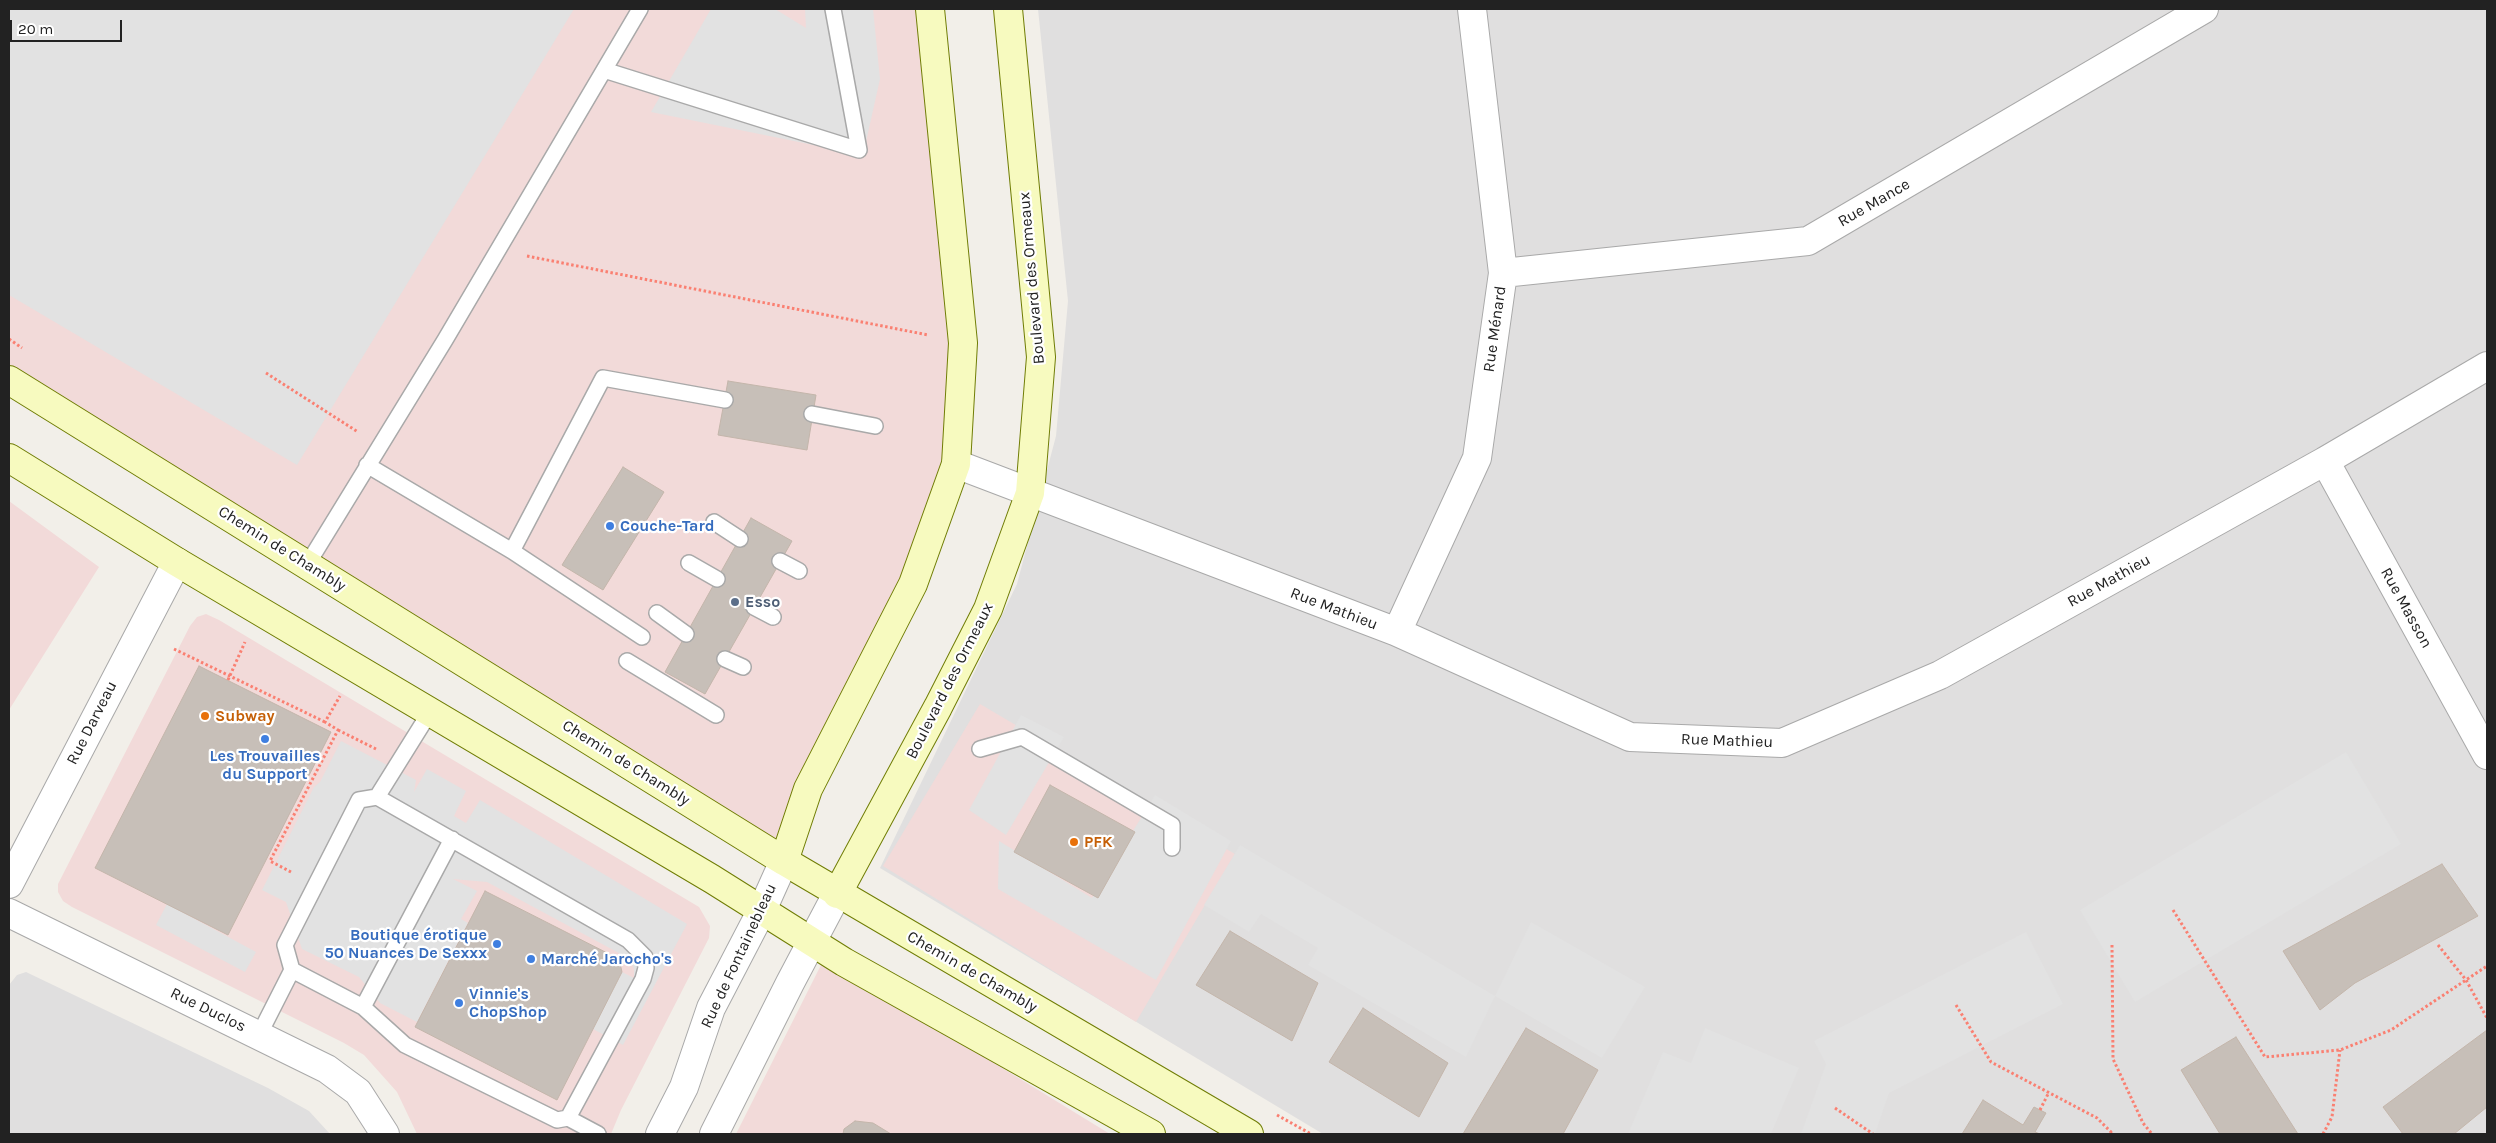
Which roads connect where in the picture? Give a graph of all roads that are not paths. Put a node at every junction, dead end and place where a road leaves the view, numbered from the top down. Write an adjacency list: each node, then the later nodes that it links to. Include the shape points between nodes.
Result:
1 (640, 9): 7 (lane)
2 (832, 9): 7 (lane, via 859,150)
3 (930, 9): 16 (main road, via 963,343)
4 (1008, 9): 18 (main road, Boulevard des Ormeaux, via 1041,357)
5 (1472, 9): 8 (street, Rue Ménard)
6 (2204, 9): 8 (street, Rue Mance, via 1808,242)
7 (604, 70): 17 (lane)
8 (1503, 273): 31 (street, Rue Ménard, via 1477,458)
9 (2487, 366): 15 (street, Rue Mathieu)
10 (9, 380): 25 (main road, Chemin de Chambly)
11 (725, 400): 21 (lane, via 602,378)
12 (812, 414): 13 (lane)
13 (875, 426)
14 (9, 458): 23 (main road)
15 (2325, 461): 31 (street, Rue Mathieu, via 1940,675 1782,743 1630,737); 40 (street, Rue Masson)
16 (956, 464): 18 (street, Rue Mathieu); 44 (main road, via 913,584 808,789)
17 (367, 465): 21 (lane); 25 (lane)
18 (1030, 492): 31 (street, Rue Mathieu); 46 (main road, Boulevard des Ormeaux, via 988,609)
19 (714, 522): 20 (lane)
20 (740, 539)
21 (512, 551): 33 (lane)
22 (780, 561): 26 (lane)
23 (177, 562): 37 (main road); 45 (street, Rue Darveau)
24 (689, 562): 27 (lane)
25 (308, 565): 44 (main road, Chemin de Chambly)
26 (799, 571)
27 (717, 579)
28 (754, 607): 30 (lane)
29 (657, 613): 32 (lane)
30 (773, 618)
31 (1397, 632)
32 (686, 634)
33 (642, 638)
34 (725, 659): 36 (lane)
35 (627, 661): 38 (lane)
36 (744, 667)
37 (430, 712): 41 (lane); 47 (main road)
38 (716, 715)
39 (980, 749): 43 (lane, via 1022,737 1172,825)
40 (2487, 755)
41 (377, 797): 42 (lane); 50 (lane, via 359,800 294,925 285,945)
42 (452, 839): 51 (lane); 53 (lane, via 628,940 645,957 643,978)
43 (1172, 848)
44 (784, 861): 46 (main road, Chemin de Chambly); 47 (street, Rue de Fontainebleau)
45 (9, 884)
46 (838, 894): 49 (street); 59 (main road, Chemin de Chambly)
47 (762, 910): 49 (main road); 56 (street, Rue de Fontainebleau, via 717,995 684,1086)
48 (9, 913): 52 (street, Rue Duclos)
49 (811, 942): 57 (street); 58 (main road)
50 (292, 970): 51 (lane); 52 (lane)
51 (363, 1007): 53 (lane, via 405,1045 557,1120)
52 (259, 1035): 54 (street, Rue Duclos, via 343,1079 358,1092)
53 (568, 1118): 55 (lane)
54 (385, 1134)
55 (598, 1134)
56 (660, 1134)
57 (714, 1134)
58 (1151, 1134)
59 (1249, 1134)

